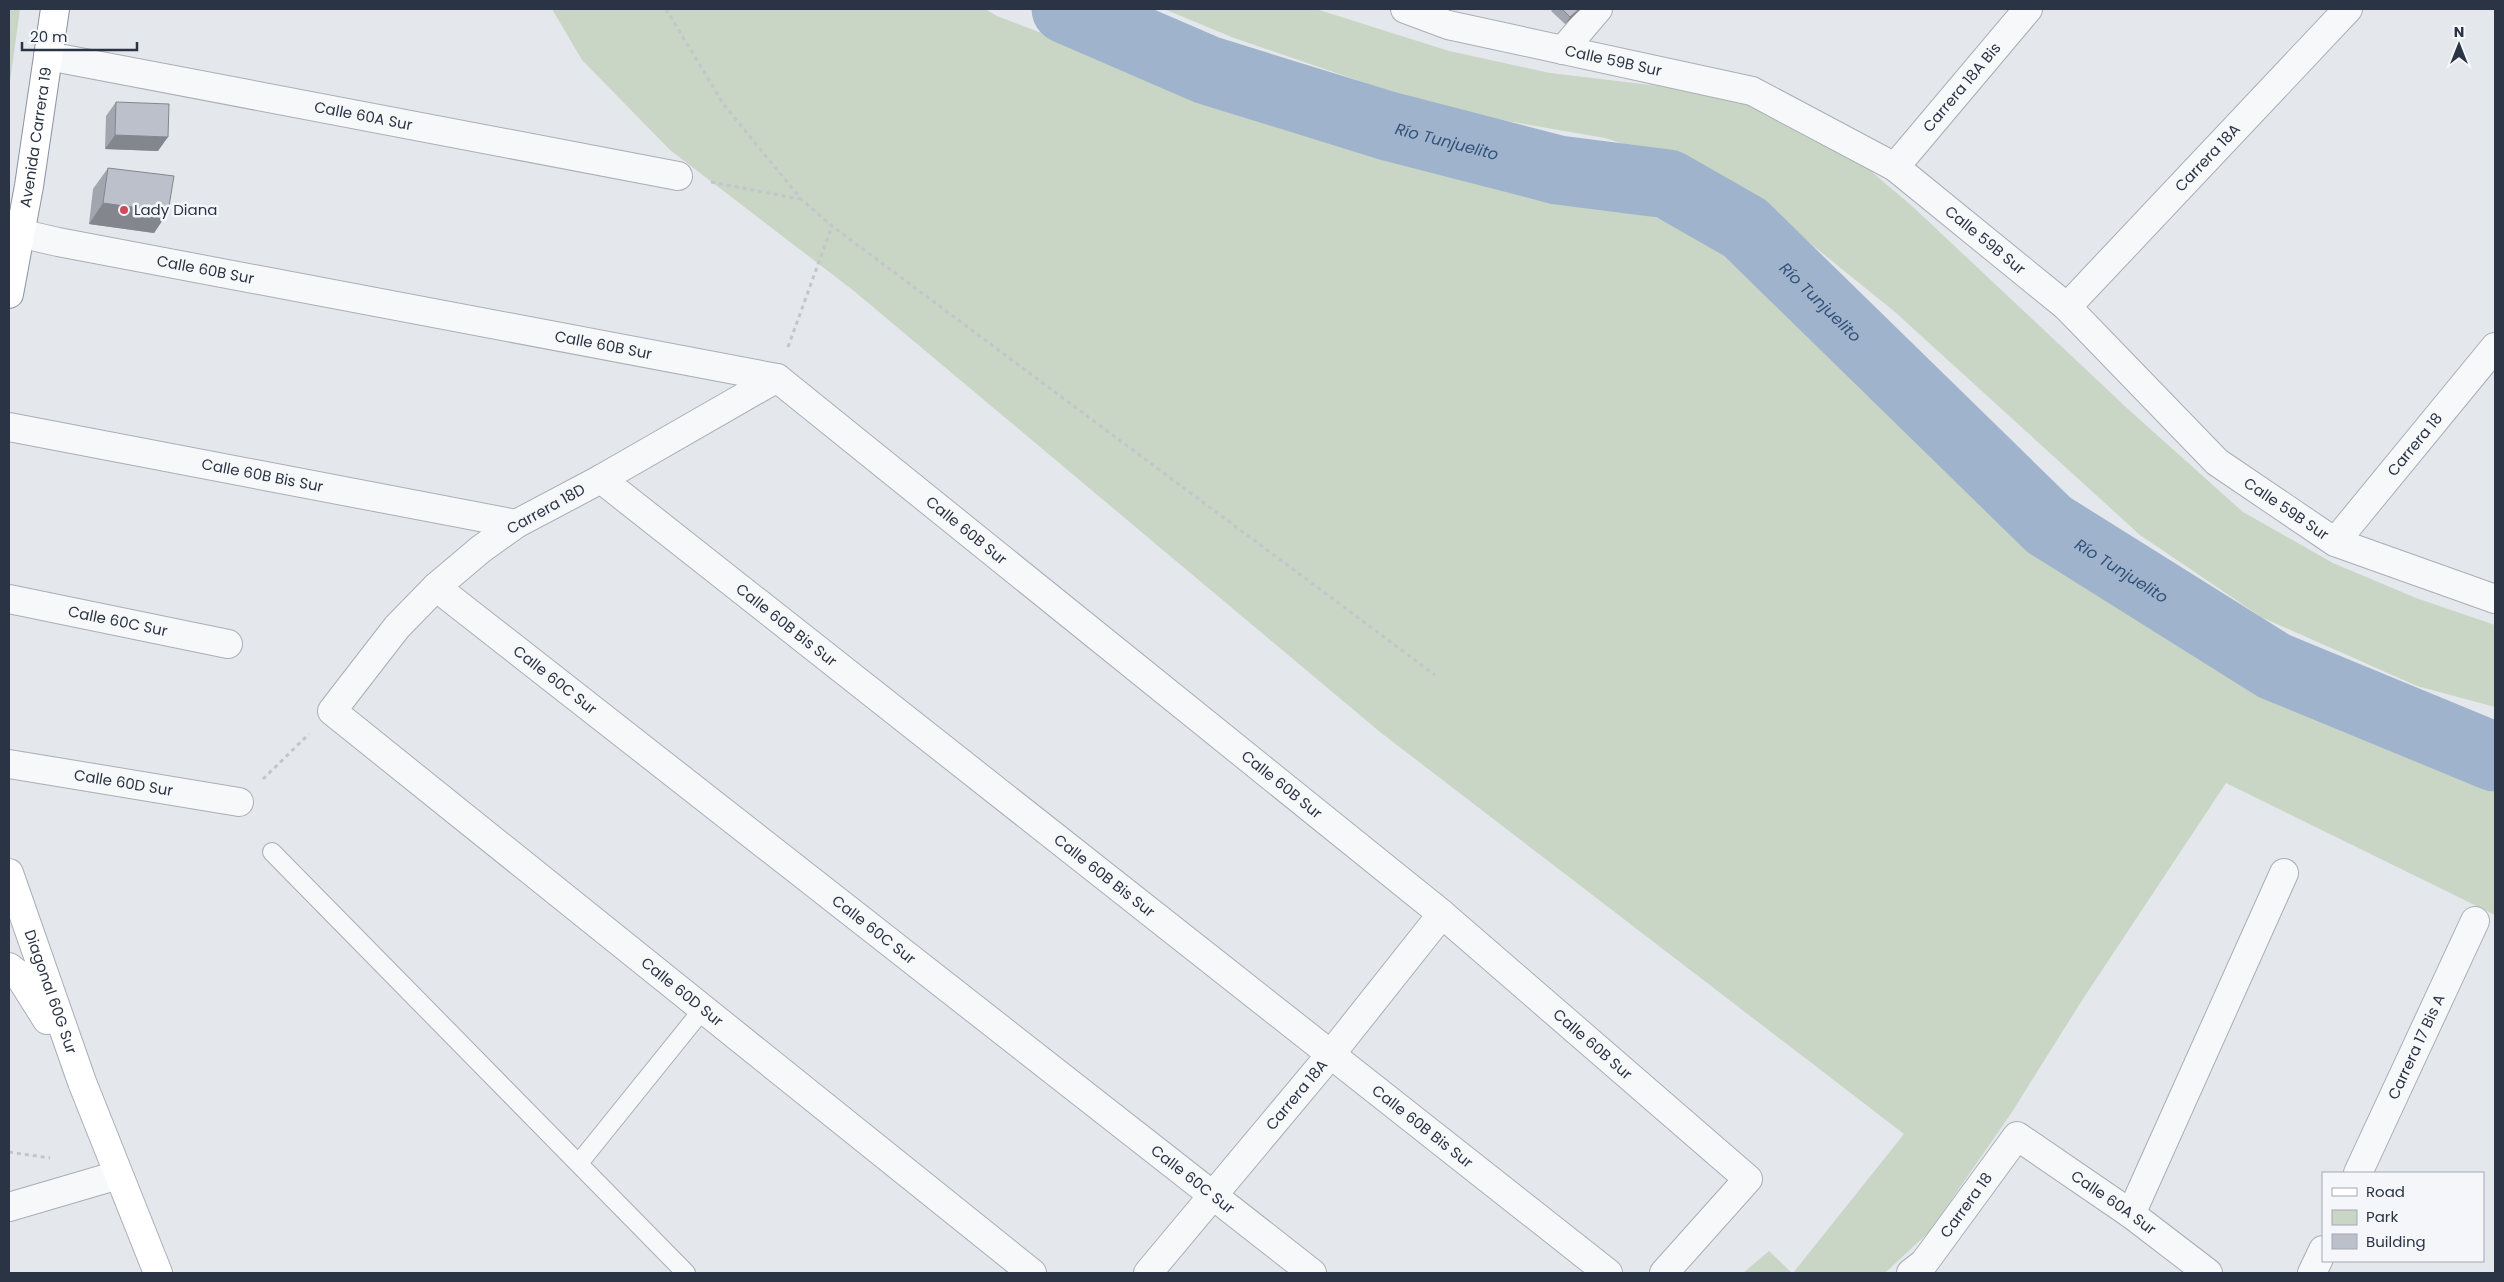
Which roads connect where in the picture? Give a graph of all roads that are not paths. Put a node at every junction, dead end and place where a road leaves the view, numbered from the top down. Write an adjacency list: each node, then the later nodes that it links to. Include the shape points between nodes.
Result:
1 (55, 9): 7 (main road, Avenida Carrera 19)
2 (1405, 9): 6 (street, Calle 59B Sur, via 1448,25)
3 (1598, 9): 6 (street)
4 (2028, 9): 8 (street, Carrera 18A Bis)
5 (2348, 9): 12 (street, Carrera 18A)
6 (1563, 50): 8 (street, Calle 59B Sur, via 1752,91)
7 (48, 56): 9 (street, Calle 60A Sur); 10 (main road, Avenida Carrera 19)
8 (1895, 167): 12 (street, Calle 59B Sur)
9 (678, 176)
10 (19, 233): 11 (main road, Avenida Carrera 19); 14 (street, Calle 60B Sur)
11 (9, 294)
12 (2067, 307): 18 (street, Calle 59B Sur, via 2217,462)
13 (2495, 347): 18 (street, Carrera 18)
14 (777, 378): 16 (street, Carrera 18D); 29 (street, Calle 60B Sur)
15 (9, 426): 17 (street, Calle 60B Bis Sur)
16 (601, 479): 17 (street, Carrera 18D); 33 (street, Calle 60B Bis Sur)
17 (516, 524): 19 (street, Carrera 18D)
18 (2335, 542): 21 (street, Calle 59B Sur)
19 (436, 587): 23 (street, Carrera 18D, via 397,627); 39 (street, Calle 60C Sur)
20 (9, 599): 22 (street, Calle 60C Sur)
21 (2495, 599)
22 (228, 644)
23 (332, 711): 32 (street, Calle 60D Sur)
24 (9, 764): 25 (street, Calle 60D Sur)
25 (239, 802)
26 (272, 852): 36 (lane)
27 (9, 873): 34 (main road, Diagonal 60G Sur)
28 (2284, 874): 41 (street)
29 (1442, 914): 33 (street, Carrera 18A); 50 (street, Calle 60B Sur, via 1748,1179)
30 (2475, 921): 37 (street, Carrera 17 Bis A)
31 (9, 968): 34 (main road, Diagonal 60G Sur, via 18,974 35,998)
32 (702, 1009): 36 (lane); 46 (street, Calle 60D Sur)
33 (1331, 1054): 39 (street, Carrera 18A); 49 (street, Calle 60B Bis Sur)
34 (82, 1082): 38 (main road, Diagonal 60G Sur)
35 (2018, 1136): 41 (street, Calle 60A Sur); 43 (street, Carrera 18)
36 (578, 1163): 45 (lane)
37 (2358, 1172)
38 (118, 1176): 40 (street); 44 (main road, Diagonal 60G Sur)
39 (1213, 1194): 47 (street, Carrera 18A); 48 (street, Calle 60C Sur)
40 (9, 1207)
41 (2131, 1214): 51 (street, Calle 60A Sur)
42 (2322, 1252): 52 (street)
43 (1925, 1270)
44 (158, 1273)
45 (686, 1273)
46 (1032, 1273)
47 (1148, 1273)
48 (1312, 1273)
49 (1608, 1273)
50 (1664, 1273)
51 (2208, 1273)
52 (2312, 1273)

